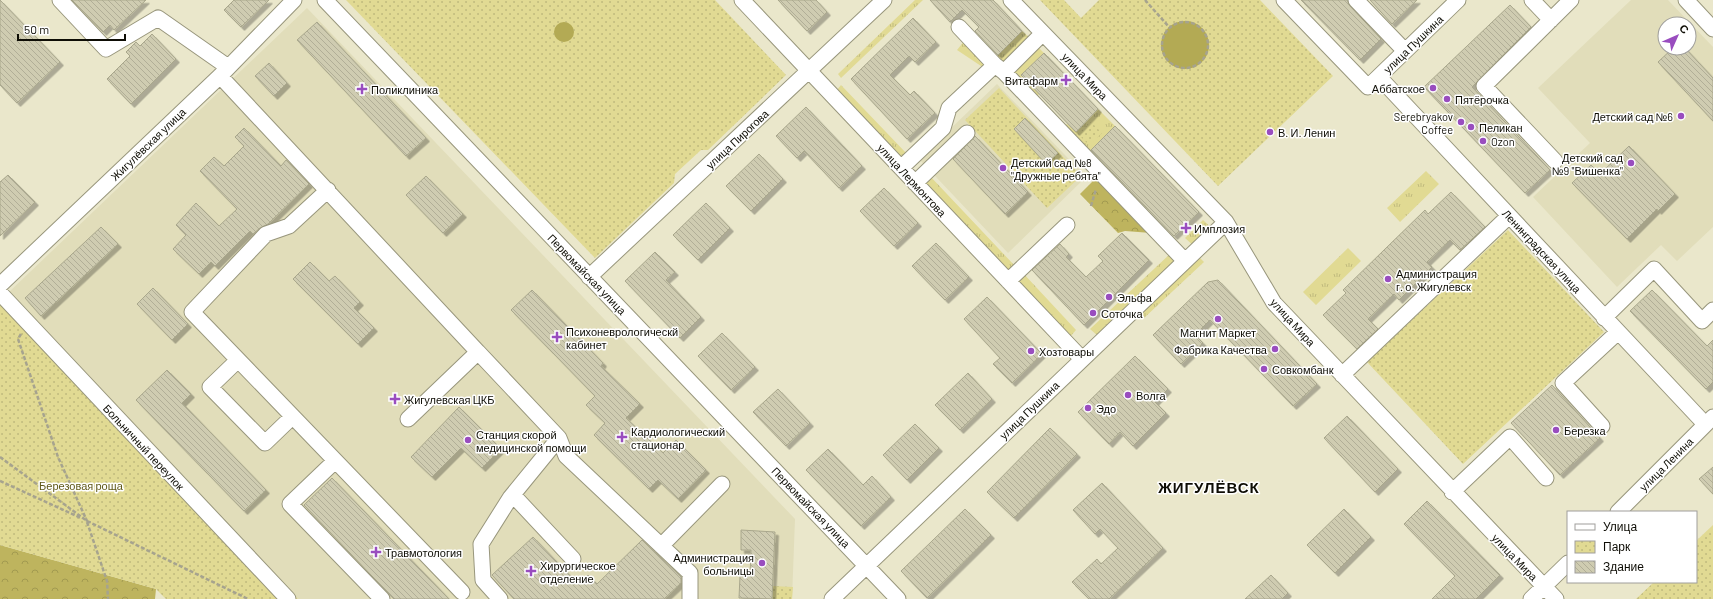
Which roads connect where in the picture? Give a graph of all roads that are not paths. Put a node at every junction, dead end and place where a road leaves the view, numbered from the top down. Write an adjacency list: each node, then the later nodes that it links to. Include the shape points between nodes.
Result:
1 (60, 0): 20 (street, via 106,50 158,18)
2 (294, 0): 20 (street, Жигулёвская улица)
3 (325, 0): 31 (street, Первомайская улица)
4 (742, 0): 19 (street, улица Лермонтова)
5 (884, 0): 19 (street, улица Пирогова)
6 (1011, 0): 16 (street, улица Мира)
7 (1284, 0): 21 (street, Ленинградская улица)
8 (1356, 0): 17 (street)
9 (1458, 0): 17 (street, улица Пушкина)
10 (1532, 0): 13 (street)
11 (1571, 0): 13 (street)
12 (1686, 0): 15 (street)
13 (1551, 20): 23 (street, via 1484,86)
14 (959, 27): 18 (street)
15 (1713, 29)
16 (1044, 33): 18 (street); 28 (street, улица Мира)
17 (1405, 51): 21 (street, улица Пушкина)
18 (1000, 69): 24 (street, via 949,108 943,128); 30 (street)
19 (809, 71): 24 (street, улица Лермонтова); 31 (street, улица Пирогова)
20 (224, 72): 26 (street); 33 (street, Жигулёвская улица)
21 (1373, 82): 27 (street, Ленинградская улица)
22 (967, 133): 25 (street)
23 (1554, 162)
24 (901, 168): 25 (street, улица Лермонтова)
25 (915, 183): 32 (street, улица Лермонтова)
26 (328, 190): 38 (street); 40 (street, via 289,226 266,234 192,312)
27 (1509, 216): 36 (street, Ленинградская улица); 41 (street)
28 (1226, 222): 30 (street, улица Пушкина); 41 (street, улица Мира, via 1274,303)
29 (1067, 225): 32 (street)
30 (1185, 261): 39 (street, улица Пушкина)
31 (589, 277): 56 (street, Первомайская улица)
32 (1008, 281): 39 (street, улица Лермонтова)
33 (0, 285)
34 (0, 293): 59 (street, Больничный переулок)
35 (1713, 310): 36 (street, via 1702,320 1654,269)
36 (1604, 318): 37 (street, Ленинградская улица)
37 (1618, 332): 44 (street, Ленинградская улица); 45 (street, via 1563,383)
38 (478, 352): 43 (street); 46 (street)
39 (1082, 359): 56 (street, улица Пушкина)
40 (238, 360): 42 (street); 42 (street, via 210,387 264,443)
41 (1342, 375): 50 (street, улица Мира)
42 (292, 417): 47 (street)
43 (408, 419)
44 (1709, 420): 52 (street, улица Ленина)
45 (1602, 426)
46 (559, 438): 51 (street); 53 (street, via 566,456)
47 (335, 461): 58 (street); 60 (street, via 290,504)
48 (1546, 478): 50 (street, via 1510,437)
49 (722, 484): 53 (street)
50 (1452, 492): 57 (street, улица Мира)
51 (513, 495): 54 (street); 61 (street, via 481,544 483,580)
52 (1619, 511)
53 (661, 546): 62 (street, via 690,573)
54 (573, 559)
55 (1567, 564): 57 (street)
56 (867, 566): 63 (street, улица Пушкина); 64 (street, Первомайская улица)
57 (1544, 587): 65 (street); 66 (street, улица Мира)
58 (462, 592)
59 (288, 599)
60 (382, 599)
61 (500, 599)
62 (690, 599)
63 (832, 599)
64 (898, 599)
65 (1531, 599)
66 (1556, 599)

